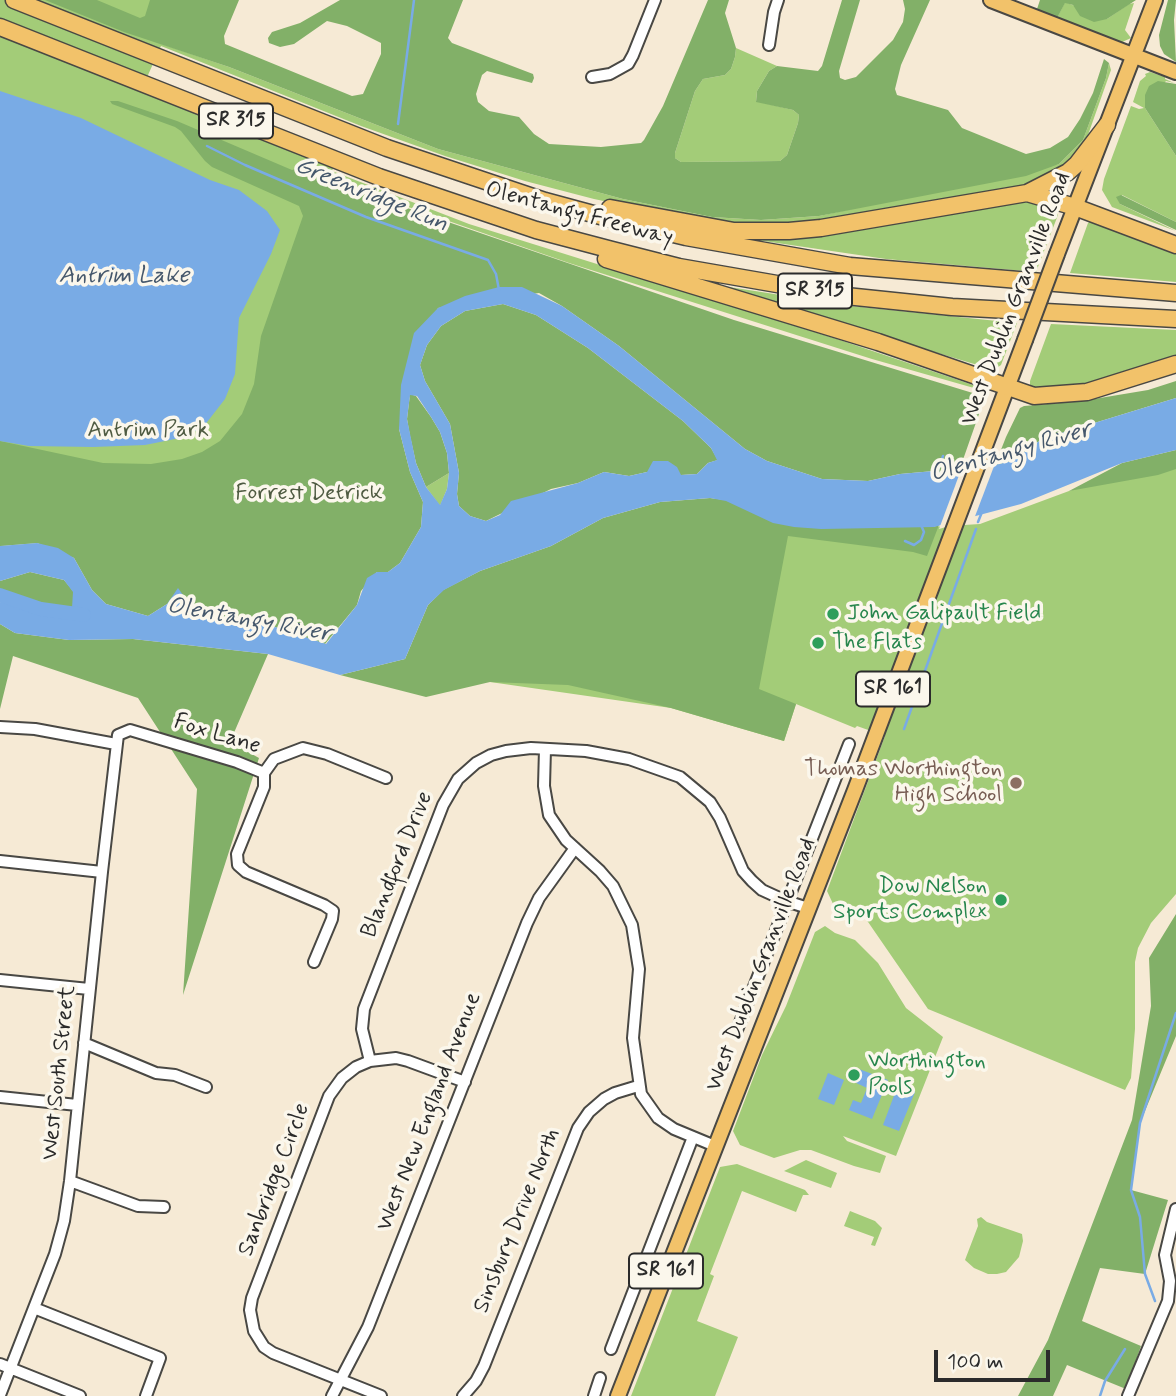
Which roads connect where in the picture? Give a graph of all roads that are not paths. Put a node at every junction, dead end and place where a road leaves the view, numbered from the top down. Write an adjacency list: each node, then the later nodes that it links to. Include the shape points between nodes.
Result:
1 (13, 0): 13 (highway, Olentangy Freeway / SR 315, via 387,148)
2 (655, 0): 10 (street, via 628,64 610,74)
3 (778, 0): 7 (street)
4 (991, 0): 8 (main road)
5 (1155, 0): 8 (main road, West Dublin Granville Road / SR 161)
6 (0, 27): 15 (highway, Olentangy Freeway / SR 315, via 379,177)
7 (769, 45)
8 (1133, 57): 9 (main road); 11 (main road, West Dublin Granville Road / SR 161)
9 (1176, 72)
10 (592, 76)
11 (1107, 125): 12 (highway, via 1068,172); 14 (main road, West Dublin Granville Road / SR 161)
12 (1027, 193): 13 (highway, via 789,231 734,231 601,206); 14 (highway)
13 (545, 201): 17 (highway, Olentangy Freeway / SR 315, via 686,237 850,266)
14 (1075, 207): 16 (highway); 20 (main road, West Dublin Granville Road / SR 161, bridge)
15 (536, 230): 18 (highway, Olentangy Freeway / SR 315, via 679,267 846,296 952,307); 20 (highway, via 590,254 878,342)
16 (1176, 245)
17 (1176, 293)
18 (1176, 319)
19 (1176, 364): 20 (highway, via 1087,391 1034,396)
20 (1007, 388): 31 (main road, West Dublin Granville Road / SR 161)
21 (0, 727): 22 (street)
22 (116, 744): 25 (street, Fox Lane, via 118,735 130,730); 29 (street, West South Street)
23 (849, 744): 30 (street)
24 (545, 749): 27 (street, via 549,815); 30 (street, Blandford Drive, via 629,759 680,777 710,802 743,870 762,890); 37 (street, Blandford Drive, via 491,755 468,769 450,790 364,1009 362,1029)
25 (264, 773): 26 (street, Fox Lane, via 274,759 303,748); 32 (street, via 264,787 237,854 238,865 246,873 330,908 332,919)
26 (386, 778)
27 (575, 848): 38 (street, West New England Avenue, via 527,923); 39 (street, via 613,886 632,925 639,969 632,1027)
28 (0, 861): 29 (street)
29 (102, 872): 34 (street, West South Street)
30 (786, 901): 31 (street, Blandford Drive); 35 (street)
31 (808, 908): 44 (main road, West Dublin Granville Road / SR 161)
32 (314, 962)
33 (0, 979): 34 (street)
34 (89, 989): 36 (street, West South Street)
35 (737, 1030)
36 (84, 1043): 40 (street, via 156,1073); 42 (street, West South Street)
37 (370, 1061): 38 (street, via 408,1061); 52 (street, Sanbridge Circle, via 349,1072 329,1096 250,1310 254,1331 272,1353)
38 (465, 1082): 52 (street, West New England Avenue, via 369,1327)
39 (638, 1086): 43 (street, via 658,1118); 58 (street, Sinsbury Drive North, via 604,1099 578,1128 484,1366)
40 (206, 1087)
41 (0, 1097): 42 (street)
42 (77, 1105): 45 (street, West South Street)
43 (693, 1137): 44 (street); 49 (street)
44 (715, 1146): 60 (main road, West Dublin Granville Road / SR 161)
45 (70, 1181): 46 (street, via 138,1206); 48 (street, West South Street, via 55,1254)
46 (164, 1207)
47 (1176, 1209): 61 (street, via 1165,1255 1168,1301)
48 (34, 1308): 50 (street, West South Street); 55 (street, via 160,1358)
49 (611, 1349)
50 (5, 1366): 53 (street, West South Street); 54 (street)
51 (600, 1378): 59 (street)
52 (340, 1380): 56 (street, West New England Avenue); 57 (street)
53 (0, 1395)
54 (80, 1396)
55 (146, 1396)
56 (332, 1396)
57 (381, 1396)
58 (463, 1396)
59 (594, 1396)
60 (618, 1396)
61 (1128, 1396)

